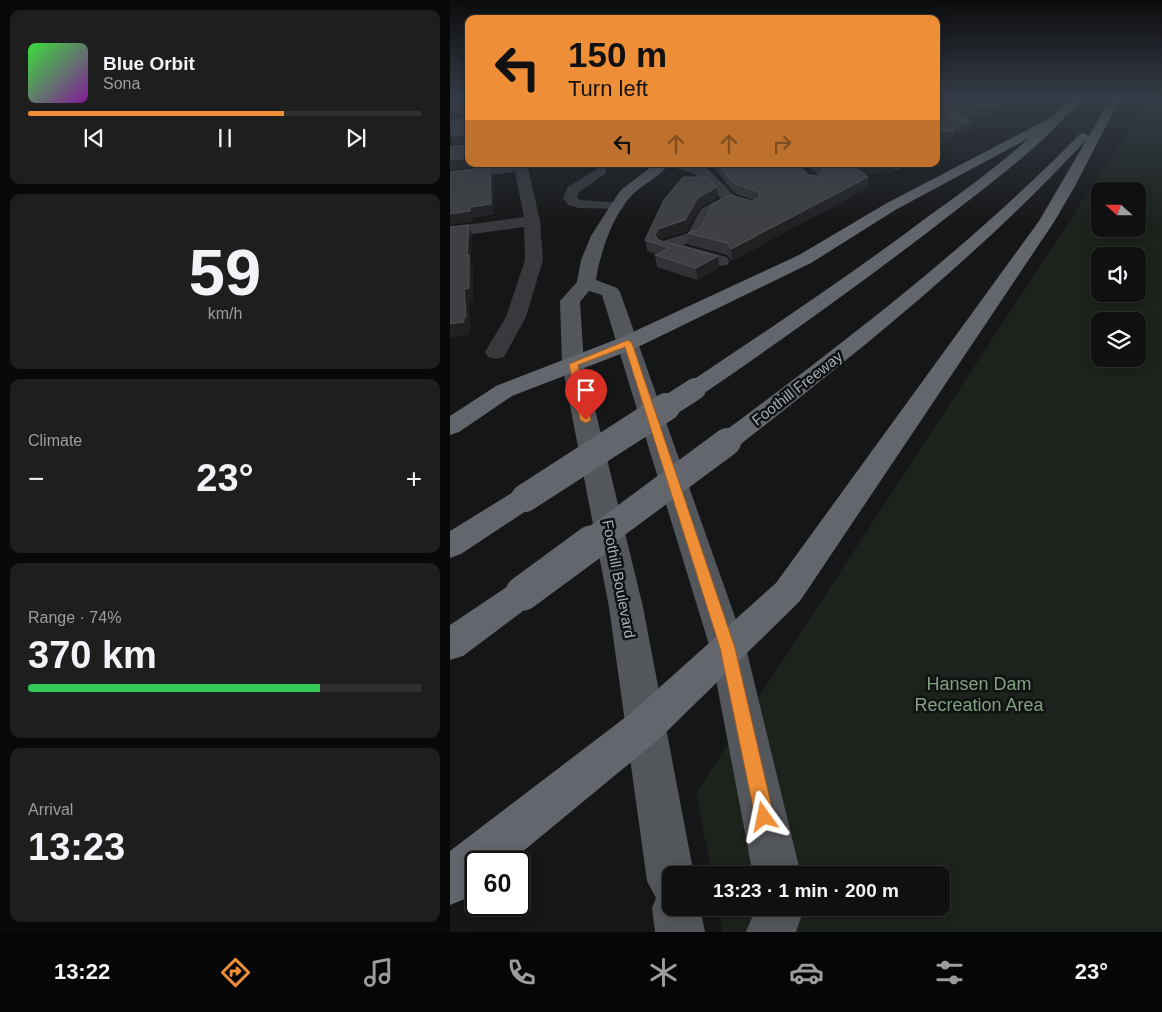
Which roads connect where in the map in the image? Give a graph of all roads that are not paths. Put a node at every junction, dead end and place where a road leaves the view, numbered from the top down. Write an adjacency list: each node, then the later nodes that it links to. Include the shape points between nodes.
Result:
1 (1015, 140): 18 (highway, via 892,206 805,258)
2 (1032, 140): 22 (highway, bridge, via 915,235 831,296 695,389)
3 (1079, 140): 23 (highway, Foothill Freeway, bridge, via 976,242 891,314 727,442)
4 (1093, 140): 24 (highway, via 1046,222 788,592)
5 (510, 167): 10 (street)
6 (523, 167): 14 (street)
7 (659, 167): 12 (main road, Foothill Boulevard, via 626,193)
8 (693, 167): 11 (street, via 704,172)
9 (600, 171): 12 (street, via 573,190 570,198 579,204)
10 (450, 176)
11 (730, 199): 13 (street); 16 (street, via 706,212 694,236 666,246)
12 (617, 206): 17 (main road, Foothill Boulevard, via 599,236)
13 (752, 206)
14 (532, 221): 15 (street); 19 (street, via 534,260 516,317)
15 (450, 232)
16 (721, 261)
17 (586, 283): 18 (main road, via 610,292); 20 (main road, Foothill Boulevard, via 570,301)
18 (628, 343): 20 (highway); 24 (main road)
19 (496, 352)
20 (573, 364): 21 (highway, via 504,392); 25 (main road, Foothill Boulevard, via 626,608)
21 (450, 427)
22 (450, 546)
23 (450, 645)
24 (728, 648): 25 (highway); 27 (main road)
25 (645, 726): 26 (main road, Foothill Boulevard); 28 (highway)
26 (668, 866)
27 (775, 866)
28 (450, 881)
29 (677, 916): 31 (main road)
30 (777, 916): 32 (main road)
31 (680, 932)
32 (770, 932)

